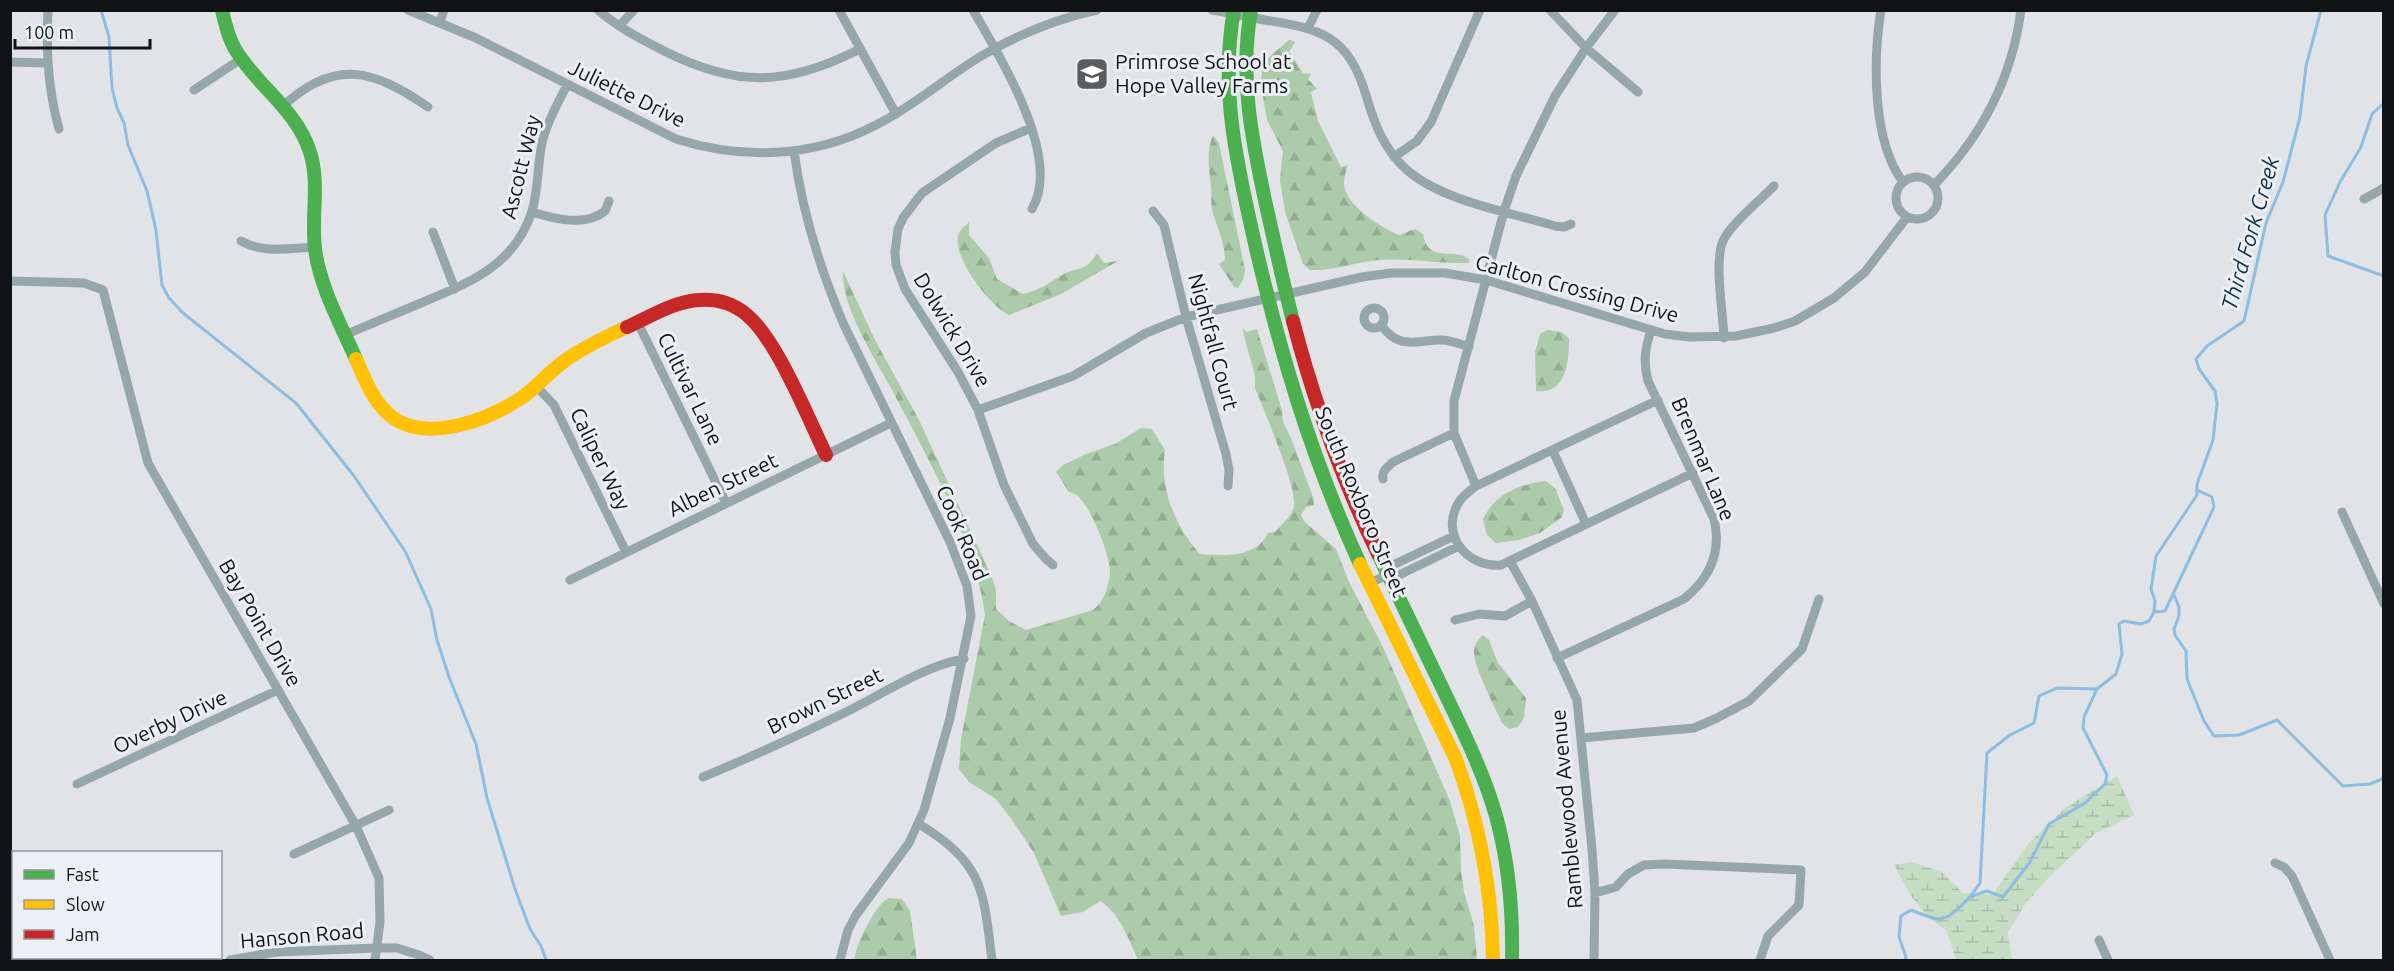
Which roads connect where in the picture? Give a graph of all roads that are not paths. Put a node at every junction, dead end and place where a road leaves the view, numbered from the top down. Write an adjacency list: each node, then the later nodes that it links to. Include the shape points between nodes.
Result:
1 (48, 10): 27 (street)
2 (222, 10): 25 (street, via 228,35)
3 (408, 10): 19 (street, Juliette Drive)
4 (444, 10): 19 (street)
5 (598, 10): 20 (street)
6 (634, 10): 20 (street)
7 (839, 10): 23 (street)
8 (974, 10): 24 (street)
9 (1097, 10): 24 (street, Juliette Drive, via 1044,25)
10 (1212, 10): 17 (street)
11 (1317, 10): 21 (street)
12 (1480, 10): 37 (street, via 1431,122 1417,141)
13 (1550, 10): 22 (street)
14 (1615, 10): 22 (street)
15 (1881, 10): 38 (street, via 1877,62 1880,124 1886,149)
16 (2021, 10): 39 (street, via 2010,63 1989,113 1963,154)
17 (1234, 12): 18 (street); 57 (street, South Roxboro Street, via 1228,59 1229,113)
18 (1250, 14): 21 (street); 56 (street, South Roxboro Street, via 1247,101)
19 (440, 22): 28 (street, Juliette Drive)
20 (619, 26): 23 (street, via 691,64 730,76 780,77 809,72)
21 (1308, 28): 37 (street, via 1335,42 1354,64 1379,133)
22 (1586, 48): 30 (street); 46 (street, via 1527,152)
23 (860, 49): 33 (street)
24 (995, 49): 33 (street, Juliette Drive); 34 (street)
25 (241, 59): 29 (street); 31 (street)
26 (10, 62): 27 (street)
27 (47, 63): 35 (street)
28 (567, 85): 36 (street, Juliette Drive, via 653,130 699,147 745,153); 47 (street, Ascott Way, via 543,140)
29 (194, 90)
30 (1638, 92)
31 (282, 106): 32 (street, via 312,84 356,74 394,85); 52 (street, via 303,135 314,164)
32 (428, 107)
33 (896, 114): 36 (street, Juliette Drive, via 852,136)
34 (1031, 128): 44 (street, via 1037,150 1039,188); 67 (street, Dolwick Drive, via 996,143 922,193 903,218 895,243 896,266 905,289)
35 (59, 129)
36 (794, 151): 68 (street, Cook Road, via 802,202 827,284)
37 (1394, 157): 46 (street, via 1435,189)
38 (1903, 182): 39 (street, via 1923,177); 48 (street, via 1896,200)
39 (1934, 185): 48 (street, via 1938,198 1933,212 1921,219)
40 (1774, 186): 63 (street, via 1727,234 1720,247)
41 (2384, 188): 42 (street)
42 (2364, 199)
43 (609, 201): 47 (street, via 605,211 592,218 566,220)
44 (1032, 209)
45 (1153, 211): 58 (street, Nightfall Court, via 1164,225)
46 (1504, 211): 49 (street, via 1560,227); 53 (street)
47 (532, 212): 55 (street, Ascott Way, via 502,260)
48 (1907, 217): 63 (street, Carlton Crossing Drive, via 1865,272 1834,298 1805,316 1774,328)
49 (1571, 224)
50 (433, 232): 55 (street)
51 (241, 241): 52 (street, via 268,249)
52 (316, 247): 62 (street, via 322,277)
53 (1486, 280): 56 (street, Carlton Crossing Drive, via 1445,273 1391,273); 61 (street, Carlton Crossing Drive); 64 (street)
54 (10, 281): 93 (street, Bay Point Drive, via 84,283 103,290 148,463)
55 (455, 289): 62 (street, Ascott Way)
56 (1286, 294): 57 (street, Carlton Crossing Drive); 84 (street, South Roxboro Street, via 1326,433)
57 (1268, 299): 58 (street, Carlton Crossing Drive); 86 (street, South Roxboro Street, via 1308,440)
58 (1186, 317): 67 (street, Carlton Crossing Drive, via 1146,333 1073,376); 74 (street, Nightfall Court, via 1226,454)
59 (638, 323): 65 (street, via 568,358); 71 (street, via 693,299 718,299 742,310 769,339); 76 (street, Cultivar Lane)
60 (1381, 325): 64 (street, via 1391,336 1406,343 1448,340)
61 (1651, 330): 63 (street, Carlton Crossing Drive); 66 (street, Brenmar Lane, via 1644,365)
62 (345, 335): 65 (street, via 378,405 413,427 441,430 466,424 519,400)
63 (1724, 338)
64 (1469, 347): 69 (street, via 1454,401)
65 (536, 386): 81 (street, Caliper Way, via 554,405)
66 (1658, 400): 70 (street); 72 (street, Brenmar Lane)
67 (978, 410): 83 (street, Dolwick Drive, via 1004,485 1038,551)
68 (891, 423): 71 (street, Alben Street); 92 (street, Cook Road, via 950,542 967,586 971,616)
69 (1454, 433): 73 (street, via 1393,462); 75 (street)
70 (1553, 451): 75 (street); 78 (street)
71 (826, 454): 76 (street, Alben Street)
72 (1693, 473): 78 (street); 91 (street, Brenmar Lane, via 1716,528 1715,555 1704,581 1684,599)
73 (1383, 479)
74 (1228, 486)
75 (1476, 486): 79 (street, via 1463,496 1455,510)
76 (726, 504): 81 (street, Alben Street)
77 (2342, 512): 89 (street)
78 (1586, 524): 82 (street)
79 (1454, 536): 80 (street); 84 (street, via 1393,565)
80 (1459, 546): 82 (street, via 1479,563); 84 (street, via 1397,576)
81 (626, 552): 85 (street, Alben Street)
82 (1510, 561): 88 (street, Ramblewood Avenue)
83 (1053, 565)
84 (1389, 574): 86 (street); 111 (street, South Roxboro Street, via 1488,790 1506,858 1512,902)
85 (570, 580)
86 (1371, 583): 110 (street, South Roxboro Street, via 1468,790 1487,860)
87 (1819, 599): 94 (street, via 1802,648 1749,701 1694,728)
88 (1532, 601): 90 (street, via 1504,616 1479,614); 91 (street, Ramblewood Avenue)
89 (2384, 604)
90 (1455, 620)
91 (1557, 658): 94 (street, Ramblewood Avenue, via 1577,700)
92 (964, 659): 95 (street, Brown Street, via 928,670); 98 (street, Cook Road)
93 (278, 690): 96 (street, Overby Drive); 99 (street, Bay Point Drive)
94 (1581, 738): 102 (street, Ramblewood Avenue)
95 (704, 777)
96 (77, 784)
97 (389, 810): 99 (street)
98 (918, 824): 108 (street, Cook Road, via 905,849 856,915); 109 (street, via 954,849 974,873 982,890)
99 (356, 826): 100 (street); 104 (street, Bay Point Drive, via 379,878)
100 (294, 854)
101 (2275, 863): 115 (street, via 2292,876)
102 (1595, 893): 112 (street, Ramblewood Avenue); 113 (street, via 1616,886 1644,865 1801,870 1799,905 1768,936)
103 (2099, 939): 114 (street)
104 (376, 948): 105 (street, Hanson Road, via 277,952); 106 (street, Bay Point Drive); 107 (street, Hanson Road, via 397,948)
105 (230, 960)
106 (375, 960)
107 (430, 960)
108 (840, 960)
109 (992, 960)
110 (1493, 960)
111 (1512, 960)
112 (1595, 960)
113 (1760, 960)
114 (2108, 960)
115 (2330, 960)

